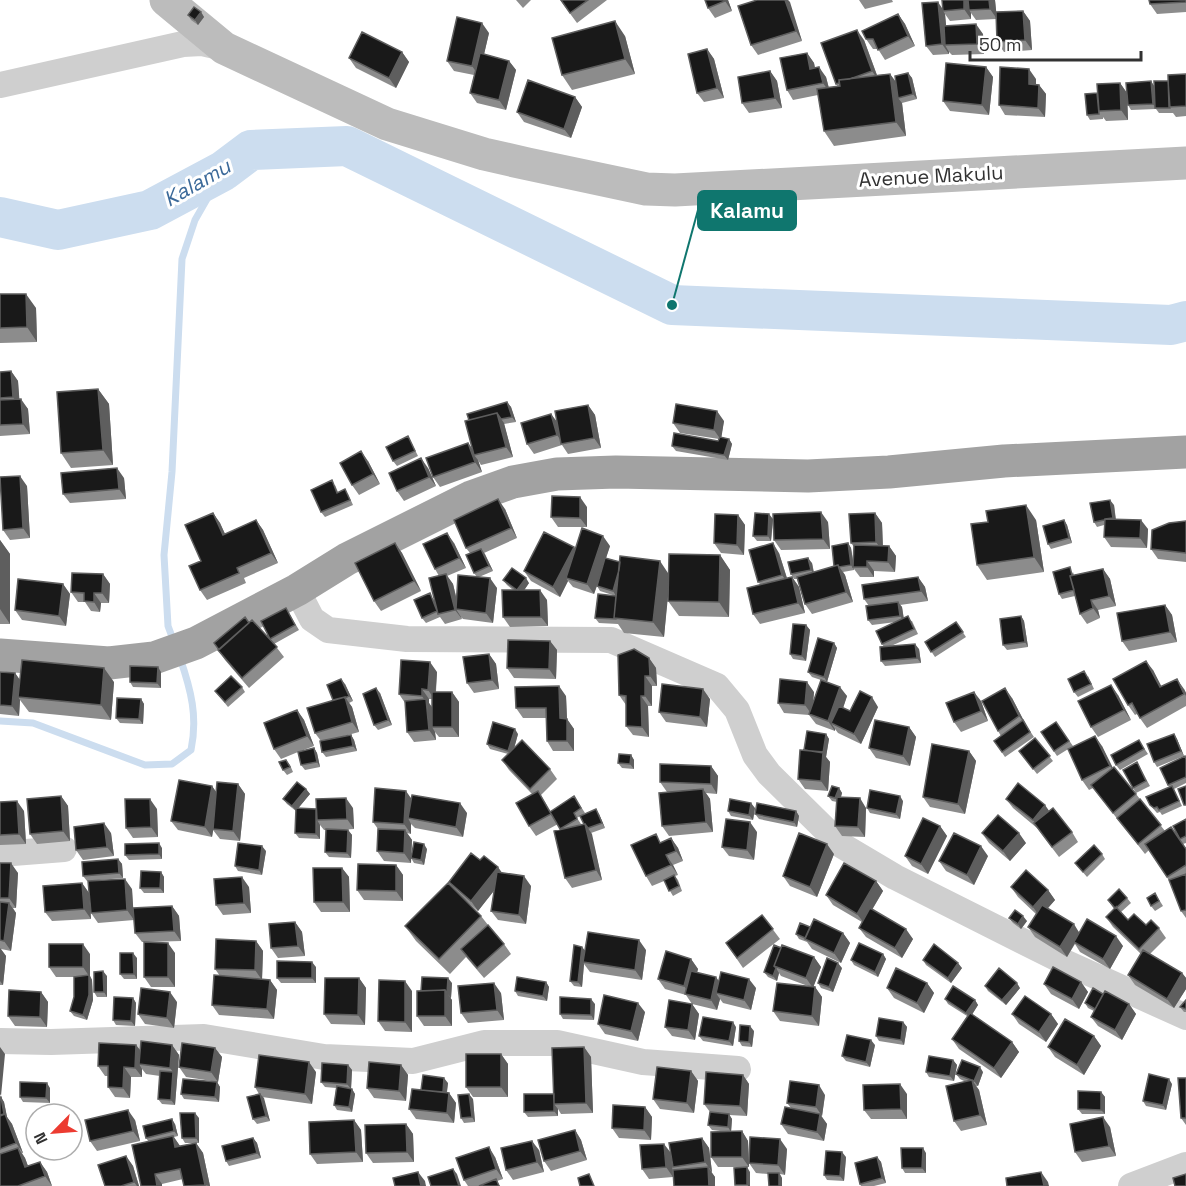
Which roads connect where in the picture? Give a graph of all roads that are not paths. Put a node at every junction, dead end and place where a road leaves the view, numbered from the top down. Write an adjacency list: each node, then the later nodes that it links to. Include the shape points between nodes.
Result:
1 (166, 0): 2 (main road, Avenue Makulu)
2 (224, 48): 3 (street, via 183,44); 4 (main road, Avenue Makulu, via 398,127 484,154 646,189)
3 (0, 85)
4 (1186, 163)
5 (1186, 452): 6 (highway, via 808,476 557,474 513,482 471,497 347,559)
6 (297, 590): 7 (highway, via 196,643 154,658 109,663); 10 (street, via 312,619 328,630 407,639 611,640 717,686 737,710 754,755 841,845 895,877 1060,960)
7 (0, 655)
8 (64, 849): 9 (street)
9 (0, 854)
10 (1186, 1017)
11 (0, 1041): 12 (street, via 204,1037 324,1057 413,1061 484,1043 557,1043 643,1062)
12 (738, 1070)
13 (1186, 1165): 14 (street)
14 (1131, 1186)

